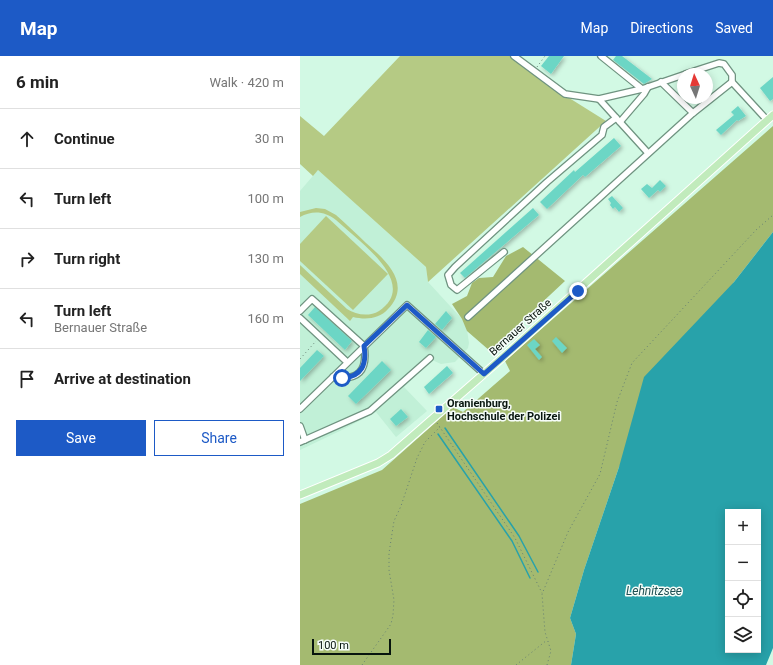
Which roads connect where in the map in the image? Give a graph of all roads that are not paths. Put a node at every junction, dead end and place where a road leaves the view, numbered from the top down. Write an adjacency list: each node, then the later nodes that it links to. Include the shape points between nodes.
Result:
1 (514, 56): 9 (lane, via 565,94)
2 (601, 56): 8 (lane)
3 (703, 68): 6 (lane, via 724,64 732,76)
4 (677, 76): 5 (lane)
5 (661, 82): 7 (lane); 10 (lane)
6 (732, 82): 10 (lane); 12 (lane)
7 (648, 87): 8 (lane); 13 (lane)
8 (642, 89): 9 (lane)
9 (599, 99): 11 (lane)
10 (693, 113): 14 (lane)
11 (616, 118): 13 (lane); 15 (lane, via 604,127 602,135 455,267 448,276 451,285 457,290)
12 (770, 118): 22 (main road, Bernauer Straße)
13 (620, 122): 14 (lane)
14 (648, 153): 17 (lane)
15 (504, 252)
16 (300, 311): 19 (lane, via 312,299)
17 (468, 317)
18 (300, 318): 21 (lane)
19 (364, 346): 21 (lane); 22 (lane, via 407,305); 23 (lane, via 366,362 356,375 350,378)
20 (430, 358): 26 (lane, via 370,411)
21 (347, 362): 23 (lane)
22 (484, 374): 27 (main road, Bernauer Straße, via 391,455 378,463)
23 (332, 377): 24 (lane)
24 (300, 409)
25 (300, 426): 26 (lane)
26 (302, 441)
27 (300, 495)

